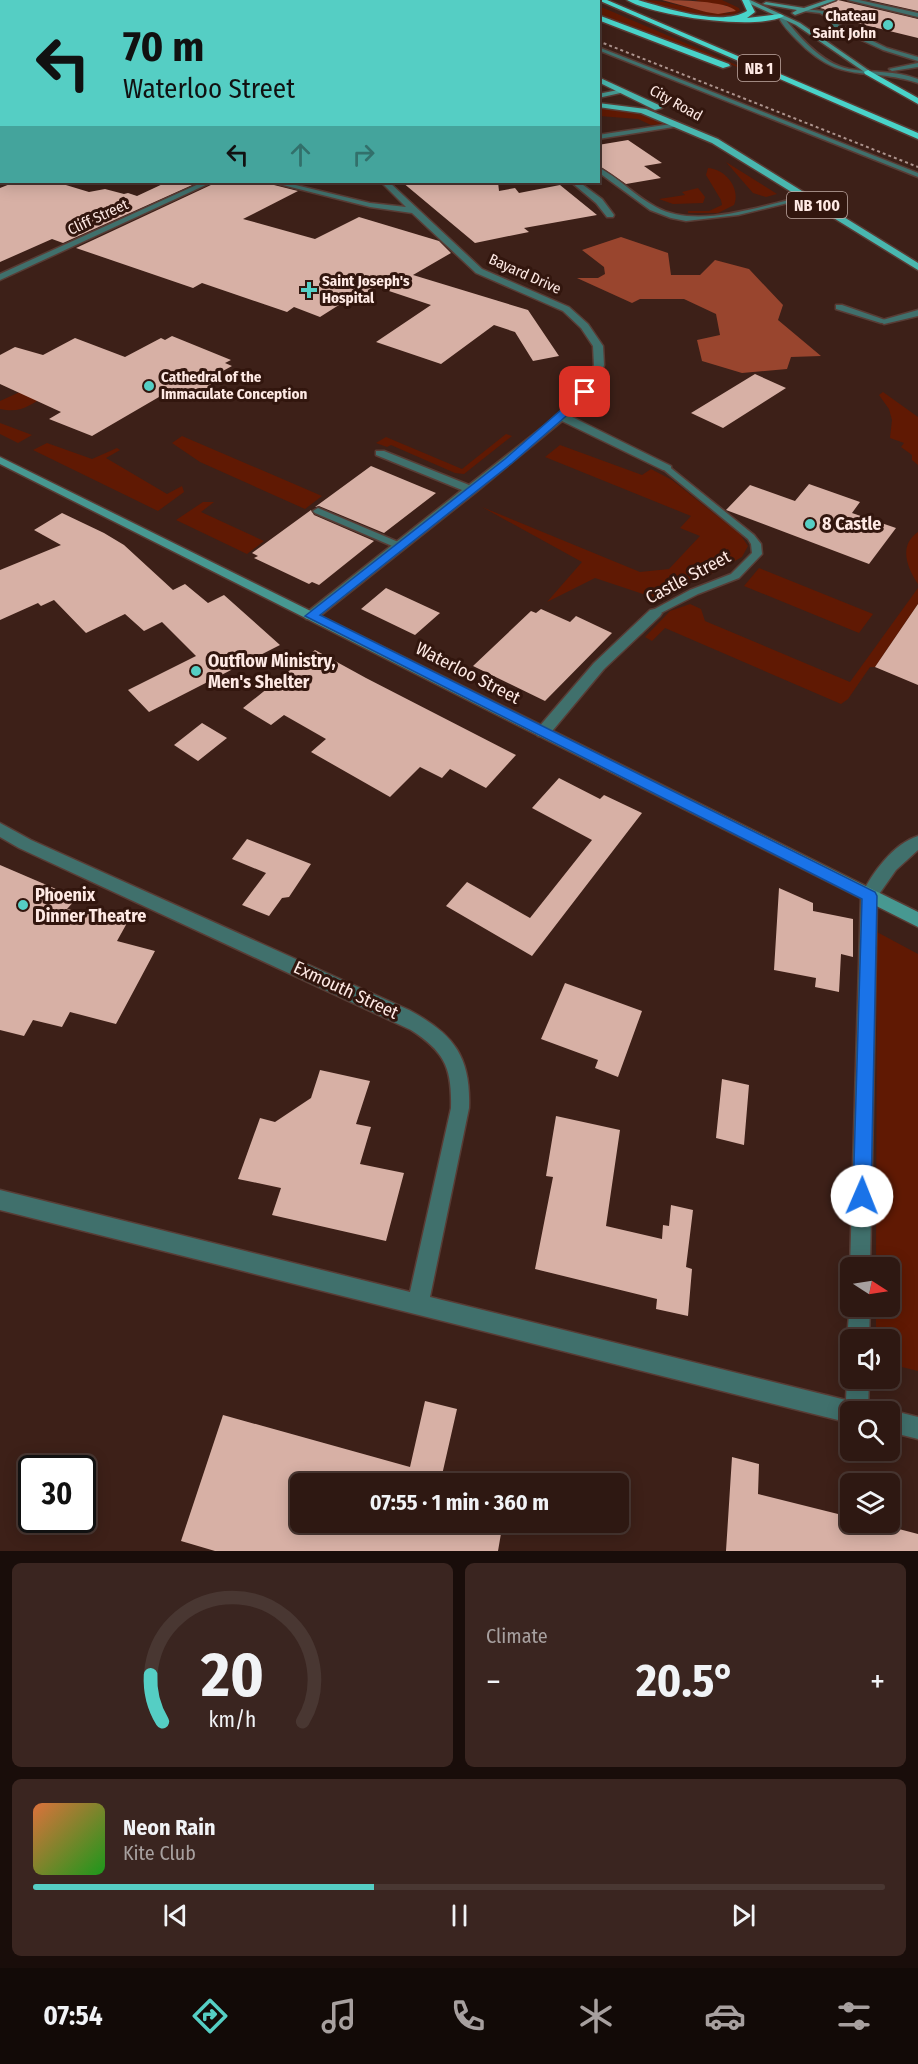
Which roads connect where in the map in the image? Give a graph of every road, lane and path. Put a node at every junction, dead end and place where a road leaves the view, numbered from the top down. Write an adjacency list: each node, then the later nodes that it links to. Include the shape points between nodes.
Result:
1 (601, 0): 28 (highway, NB 1)
2 (620, 0): 25 (highway, NB 1)
3 (630, 0): 11 (highway, via 692,17)
4 (746, 0): 7 (street); 9 (street); 11 (highway, via 748,14)
5 (833, 0): 7 (street)
6 (851, 0): 8 (street)
7 (805, 10): 9 (street); 13 (lane, via 821,12 833,25 882,48)
8 (918, 15)
9 (780, 16): 11 (highway); 17 (street); 17 (street, via 832,67)
10 (600, 18): 15 (highway)
11 (724, 20)
12 (600, 49): 31 (lane)
13 (918, 59)
14 (918, 65): 16 (street)
15 (739, 70)
16 (887, 71): 17 (street); 20 (street)
17 (868, 72): 23 (highway)
18 (750, 75): 28 (highway)
19 (600, 81): 21 (main road, NB 100)
20 (918, 81)
21 (623, 91): 22 (street); 29 (main road, City Road / NB 100)
22 (600, 96)
23 (918, 101)
24 (600, 105): 26 (main road, via 632,108)
25 (878, 108)
26 (678, 125): 27 (lane); 29 (main road)
27 (600, 137)
28 (918, 137)
29 (715, 141): 36 (main road, NB 100)
30 (600, 170): 36 (lane, via 644,202 678,218 703,218)
31 (918, 175)
32 (206, 183): 40 (street, Cliff Street)
33 (279, 183): 37 (street, via 370,205)
34 (386, 183): 37 (street, Bayard Drive)
35 (576, 183): 38 (street)
36 (806, 198): 39 (main road, NB 100)
37 (415, 211): 44 (street, Bayard Drive, via 479,271 558,305 585,326 598,346 599,365 593,382)
38 (610, 215)
39 (917, 266)
40 (0, 277)
41 (838, 307): 43 (lane)
42 (918, 313): 43 (street)
43 (884, 321)
44 (561, 416): 47 (street, Castle Street); 48 (street, Bayard Drive)
45 (380, 453): 48 (street)
46 (0, 460): 52 (street, Waterloo Street)
47 (668, 468): 51 (lane, Castle Street, via 744,531 756,544 757,554 735,576)
48 (472, 490): 50 (street, Bayard Drive)
49 (318, 511): 50 (lane)
50 (400, 546): 52 (street, Bayard Drive)
51 (655, 613): 53 (street, Castle Street, via 599,666)
52 (311, 616): 53 (street, Waterloo Street)
53 (543, 732): 56 (street, Waterloo Street)
54 (0, 829): 60 (street, Exmouth Street, via 25,844 403,1016 427,1029 448,1048 460,1075 460,1108)
55 (918, 842): 56 (street, via 888,867)
56 (869, 896): 57 (street, Waterloo Street); 59 (street)
57 (918, 920)
58 (0, 1200): 60 (street)
59 (860, 1257)
60 (418, 1304): 61 (street)
61 (840, 1410)
62 (900, 1424): 63 (street)
63 (918, 1428)

